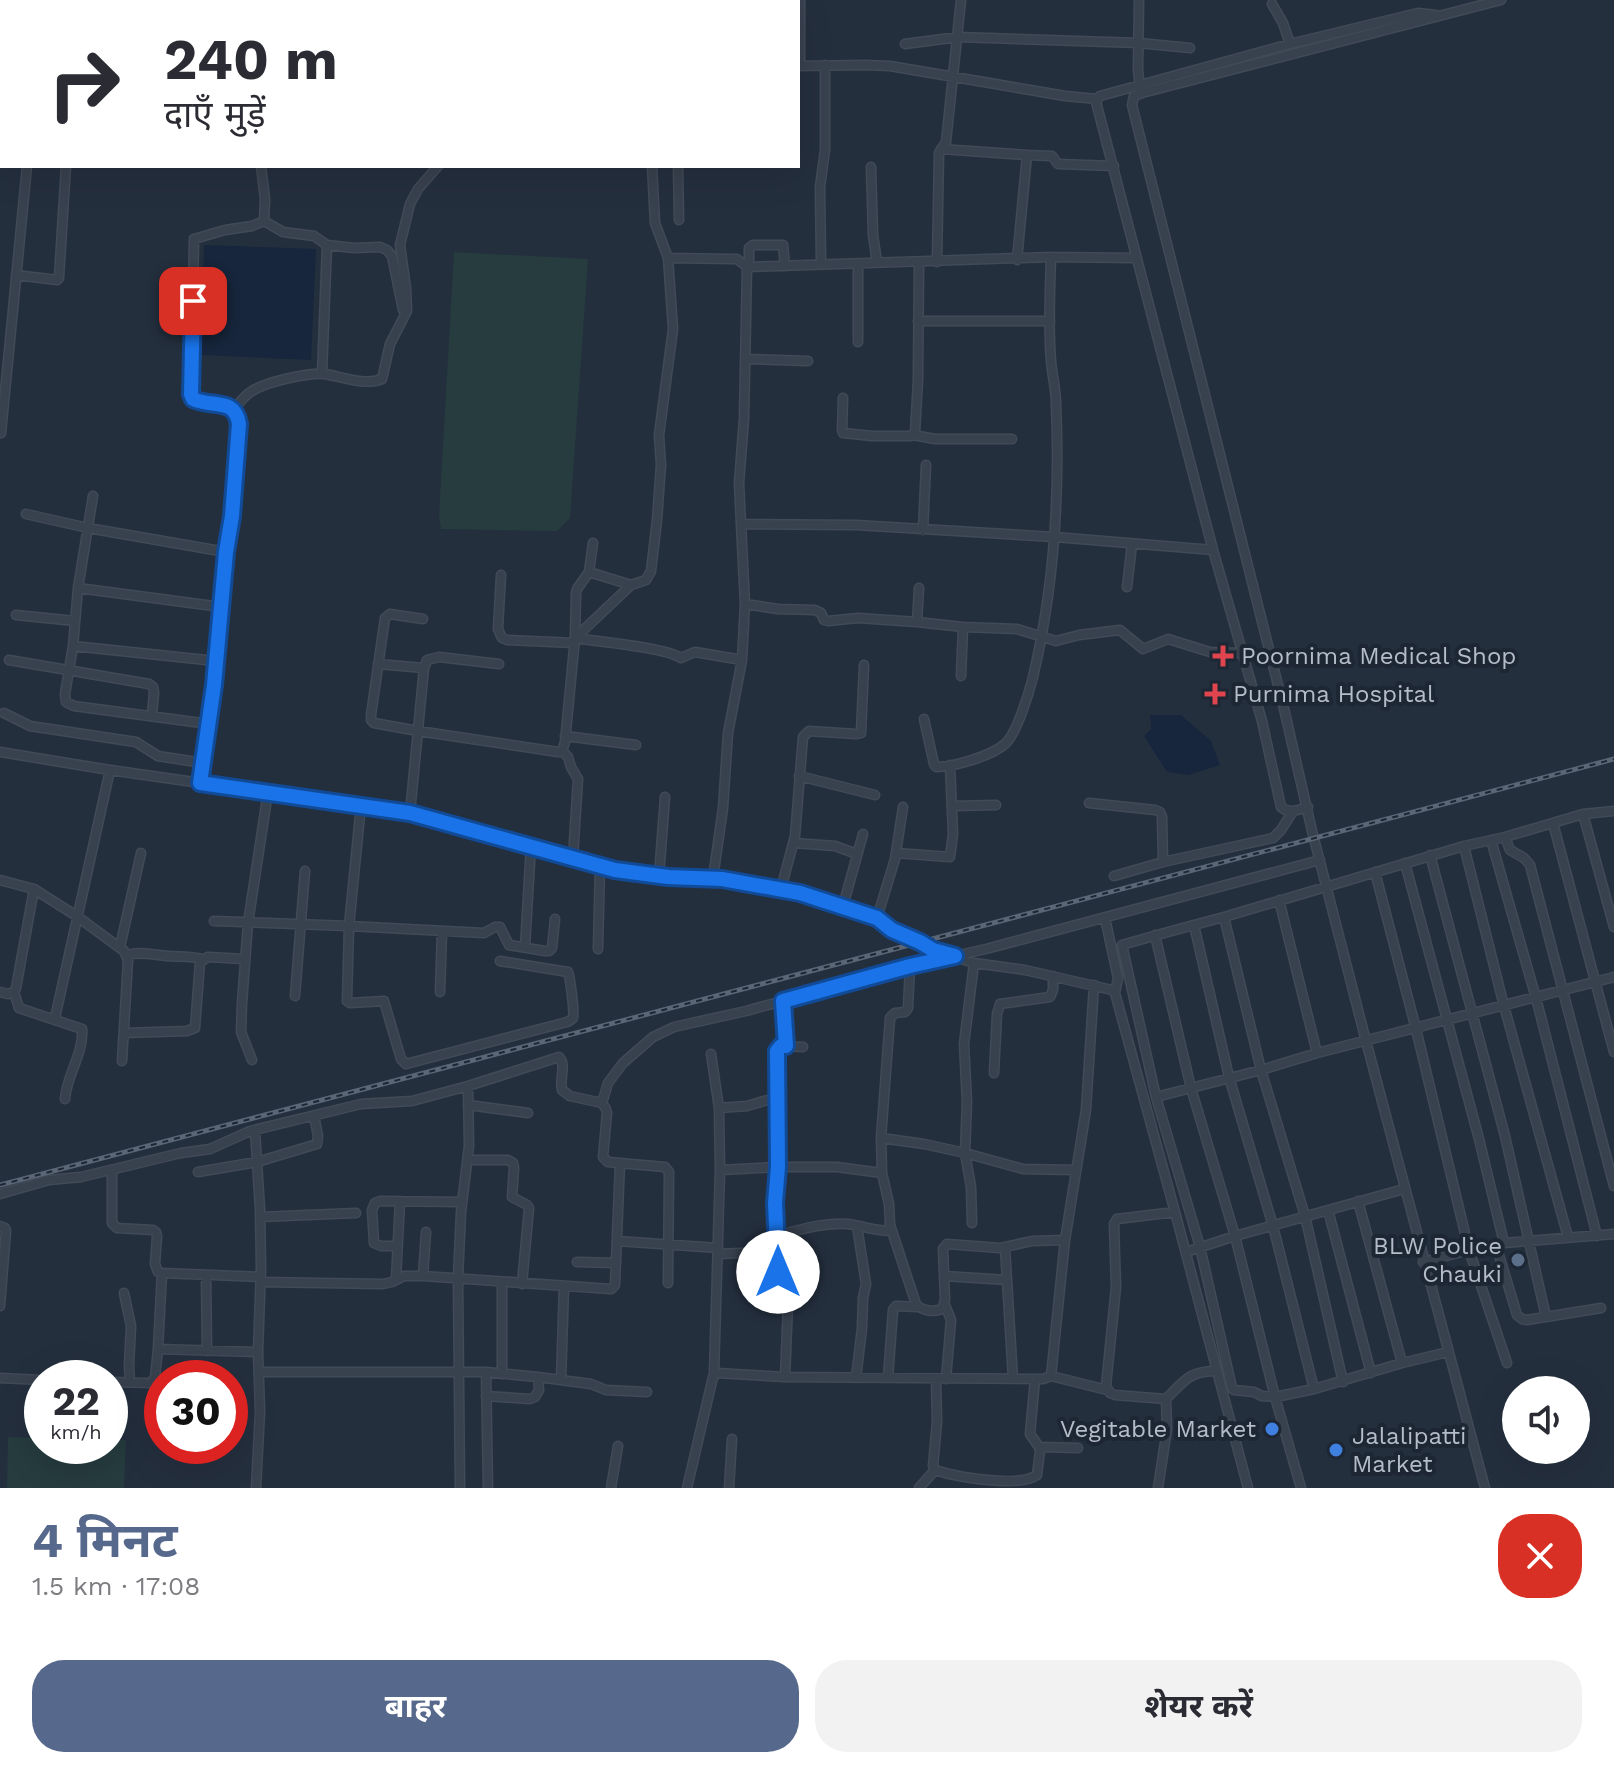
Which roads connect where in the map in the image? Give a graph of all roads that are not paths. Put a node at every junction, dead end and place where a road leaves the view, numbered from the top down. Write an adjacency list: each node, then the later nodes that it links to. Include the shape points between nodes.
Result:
1 (961, 0): 6 (street)
2 (1139, 0): 7 (street)
3 (1501, 0): 5 (street)
4 (1272, 4): 9 (street)
5 (1441, 16): 9 (street, via 1418,13); 14 (street)
6 (958, 37): 7 (street); 8 (street); 13 (street)
7 (1139, 43): 10 (street); 14 (street)
8 (905, 44)
9 (1290, 44): 14 (street)
10 (1190, 48)
11 (825, 65): 12 (street); 13 (street, via 890,66); 36 (street)
12 (800, 66)
13 (953, 76): 15 (street); 16 (street)
14 (1140, 89): 15 (street); 114 (street, via 1132,105)
15 (1097, 99): 18 (street)
16 (941, 149): 17 (street); 34 (street)
17 (1027, 155): 18 (street, via 1052,156 1058,164); 32 (street)
18 (1114, 166): 31 (street)
19 (871, 167): 33 (street)
20 (27, 168): 40 (street)
21 (66, 168): 40 (street, via 59,278)
22 (261, 168): 27 (street)
23 (436, 168): 41 (street, via 410,204 400,245)
24 (652, 168): 30 (street, via 655,223)
25 (678, 168): 26 (street)
26 (679, 220)
27 (264, 221): 28 (street); 50 (street, via 194,239 191,394 202,404)
28 (327, 245): 41 (street, via 387,250); 48 (street)
29 (1051, 257): 31 (street); 32 (street); 43 (street)
30 (668, 258): 39 (street, via 737,259); 68 (street, via 673,329 659,435 657,520 649,575)
31 (1137, 258): 64 (street)
32 (1017, 260): 34 (street)
33 (877, 262): 35 (street); 37 (street)
34 (937, 262): 35 (street)
35 (919, 263): 42 (street)
36 (821, 264): 37 (street); 38 (street)
37 (858, 265): 44 (street)
38 (785, 266): 39 (street); 39 (street, via 785,247 780,244 750,246)
39 (748, 267): 46 (street)
40 (16, 275): 45 (street)
41 (404, 316): 48 (street, via 382,379)
42 (918, 321): 43 (street); 52 (street)
43 (1050, 321): 61 (street, via 1056,400)
44 (858, 342)
45 (5, 350): 51 (street)
46 (745, 359): 47 (street); 58 (street)
47 (808, 361)
48 (322, 374): 50 (street, via 276,381 251,392)
49 (843, 398): 52 (street, via 843,433)
50 (234, 409): 65 (street, via 239,424)
51 (0, 432): 54 (street)
52 (913, 435): 53 (street)
53 (1012, 439)
54 (0, 445)
55 (926, 465): 60 (street)
56 (93, 496): 59 (street)
57 (26, 514): 59 (street)
58 (741, 524): 60 (street); 72 (street)
59 (88, 528): 65 (street); 70 (street)
60 (923, 530): 61 (street)
61 (1055, 537): 63 (street); 79 (street)
62 (593, 543): 66 (street)
63 (1132, 544): 64 (street); 69 (street)
64 (1213, 550): 82 (street)
65 (226, 552): 73 (street)
66 (589, 572): 68 (street); 80 (street, via 577,589)
67 (501, 575): 80 (street, via 502,638)
68 (631, 585): 80 (street)
69 (1127, 587)
70 (78, 588): 73 (street); 76 (street)
71 (919, 588): 77 (street)
72 (745, 604): 77 (street, via 815,610 828,621); 84 (street)
73 (221, 607): 85 (street)
74 (16, 615): 76 (street)
75 (423, 619): 86 (street, via 386,615)
76 (75, 621): 81 (street)
77 (917, 622): 78 (street)
78 (963, 627): 79 (street, via 1017,629); 91 (street)
79 (1043, 637): 82 (street, via 1056,641 1120,630 1143,649 1168,639 1210,652); 102 (street, via 1028,697 1008,741)
80 (574, 641): 84 (street, via 681,658 695,652); 97 (street)
81 (73, 646): 85 (street); 90 (street)
82 (1242, 653): 115 (street, via 1281,807)
83 (9, 660): 90 (street)
84 (742, 660): 139 (street, via 729,724)
85 (216, 661): 95 (street)
86 (378, 664): 89 (street); 96 (street, via 371,720)
87 (499, 664): 89 (street, via 432,658)
88 (864, 665): 104 (street, via 861,733 809,731 803,737)
89 (424, 668): 96 (street)
90 (69, 670): 93 (street, via 149,684 154,693); 93 (street, via 66,702)
91 (961, 676)
92 (4, 713): 101 (street, via 30,726 136,742 158,756)
93 (152, 715): 95 (street)
94 (924, 719): 102 (street, via 934,764)
95 (209, 724): 101 (street)
96 (418, 731): 99 (street); 117 (street)
97 (565, 736): 98 (street); 99 (street)
98 (636, 745)
99 (562, 751): 130 (street, via 578,779)
100 (0, 752): 103 (street)
101 (203, 763): 105 (street)
102 (950, 765): 112 (street)
103 (110, 770): 105 (street); 146 (street)
104 (799, 776): 107 (street); 123 (street)
105 (200, 783): 106 (street)
106 (268, 792): 110 (street); 152 (street)
107 (875, 795)
108 (665, 797): 137 (street)
109 (1089, 803): 132 (street, via 1160,812)
110 (361, 805): 117 (street); 155 (street)
111 (996, 805): 112 (street)
112 (952, 806): 127 (street, via 950,857)
113 (903, 807): 127 (street)
114 (1308, 807): 115 (street); 131 (street)
115 (1293, 811): 132 (street, via 1273,838)
116 (1614, 812): 118 (street)
117 (410, 813): 124 (street)
118 (1583, 814): 119 (street); 156 (street)
119 (1553, 823): 121 (street); 171 (street)
120 (863, 834): 128 (street)
121 (1505, 837): 122 (street); 173 (street, via 1510,850 1530,865)
122 (1491, 840): 125 (street); 179 (street)
123 (794, 843): 128 (street, via 835,846); 143 (street)
124 (531, 845): 130 (street); 160 (street)
125 (1464, 846): 129 (street); 181 (street)
126 (141, 853): 159 (street)
127 (896, 853): 148 (street)
128 (857, 854): 145 (street)
129 (1430, 855): 133 (street); 182 (street)
130 (573, 857): 134 (street)
131 (1320, 860): 141 (street); 149 (street)
132 (1163, 862): 138 (street)
133 (1405, 863): 136 (street); 184 (street)
134 (600, 866): 137 (street); 161 (street)
135 (305, 871): 153 (street)
136 (1375, 872): 141 (street); 185 (street)
137 (659, 876): 139 (street)
138 (1114, 876)
139 (713, 878): 143 (street)
140 (0, 880): 142 (street)
141 (1326, 886): 144 (street); 187 (street)
142 (34, 889): 146 (street); 175 (street)
143 (781, 889): 145 (street)
144 (1279, 900): 147 (street); 191 (street)
145 (843, 906): 148 (street)
146 (78, 917): 159 (street); 183 (street)
147 (1224, 917): 154 (street); 195 (street)
148 (877, 918): 163 (street, via 933,950)
149 (1105, 918): 163 (street); 177 (street, via 1118,978)
150 (555, 919): 160 (street, via 549,951)
151 (214, 921): 152 (street)
152 (248, 923): 153 (street); 165 (street)
153 (300, 924): 155 (street); 178 (street)
154 (1194, 925): 158 (street); 197 (street)
155 (349, 926): 157 (street); 166 (street, via 347,1001 384,1001 406,1064 573,1019 568,972)
156 (1614, 927)
157 (442, 931): 160 (street, via 484,933 500,927 509,945); 176 (street)
158 (1155, 935): 199 (street); 201 (street, via 1122,945)
159 (120, 947): 162 (street)
160 (525, 947)
161 (598, 949)
162 (127, 955): 164 (street); 186 (street)
163 (955, 956): 167 (street); 168 (street)
164 (202, 959): 165 (street); 186 (street, via 195,1028)
165 (245, 959): 193 (street, via 241,1032)
166 (500, 961)
167 (974, 963): 169 (street); 210 (street, via 964,1044)
168 (910, 966): 180 (street); 209 (street, via 908,1008 890,1018)
169 (1053, 976): 172 (street); 196 (street, via 1050,997 1000,1004)
170 (1614, 977): 171 (street)
171 (1596, 982): 173 (street); 190 (street)
172 (1094, 985): 177 (street); 217 (street, via 1086,1110)
173 (1563, 991): 179 (street); 220 (street)
174 (0, 992): 175 (street)
175 (14, 992): 183 (street, via 19,1008)
176 (440, 992)
177 (1115, 993): 227 (street)
178 (295, 996)
179 (1536, 998): 181 (street); 240 (street)
180 (783, 1001): 188 (street); 203 (street, via 674,1027 653,1037 618,1069)
181 (1504, 1006): 182 (street); 241 (street)
182 (1472, 1014): 184 (street); 243 (street)
183 (55, 1018): 202 (street, via 83,1032)
184 (1448, 1021): 185 (street); 245 (street)
185 (1416, 1029): 187 (street); 250 (street)
186 (125, 1033): 194 (street)
187 (1366, 1041): 191 (street); 221 (street)
188 (786, 1046): 189 (street); 200 (street, via 777,1051)
189 (803, 1047)
190 (1614, 1052)
191 (1317, 1053): 195 (street)
192 (711, 1054): 205 (street)
193 (252, 1060)
194 (122, 1061)
195 (1261, 1070): 197 (street); 229 (street)
196 (994, 1073)
197 (1229, 1077): 199 (street); 234 (street)
198 (468, 1086): 203 (street, via 559,1057 562,1090); 204 (street); 207 (street, via 412,1101 368,1103)
199 (1191, 1088): 201 (street); 239 (street)
200 (778, 1097): 205 (street); 214 (street)
201 (1156, 1097): 249 (street)
202 (65, 1099)
203 (602, 1103): 213 (street, via 607,1113 603,1157)
204 (468, 1105): 206 (street); 211 (street)
205 (719, 1108): 216 (street)
206 (528, 1113)
207 (314, 1116): 208 (street); 212 (street, via 317,1144)
208 (255, 1130): 212 (street); 215 (street, via 215,1148)
209 (881, 1138): 210 (street); 219 (street)
210 (965, 1153): 217 (street, via 1023,1169); 231 (street)
211 (468, 1160): 225 (street); 268 (street, via 513,1163 512,1197 529,1208)
212 (257, 1162): 218 (street); 230 (street)
213 (620, 1163): 244 (street); 247 (street, via 668,1169)
214 (778, 1167): 216 (street); 219 (street); 238 (street)
215 (112, 1170): 222 (street, via 55,1178); 258 (street, via 112,1223 156,1232 155,1268)
216 (720, 1170): 251 (street)
217 (1076, 1170): 242 (street)
218 (198, 1172)
219 (882, 1173): 235 (street)
220 (1614, 1186)
221 (1404, 1189): 224 (street); 255 (street)
222 (0, 1194)
223 (400, 1201): 225 (street); 246 (street); 246 (street, via 380,1201 372,1210 374,1243)
224 (1358, 1201): 226 (street); 281 (street)
225 (462, 1202): 264 (street)
226 (1328, 1210): 229 (street); 287 (street)
227 (1175, 1212): 253 (street); 304 (street, via 1114,1221 1116,1287)
228 (356, 1213): 230 (street)
229 (1305, 1216): 234 (street); 302 (street)
230 (260, 1217): 262 (street)
231 (972, 1223)
232 (0, 1226): 273 (street, via 6,1231)
233 (857, 1226): 235 (street); 238 (street); 294 (street, via 866,1288)
234 (1273, 1226): 239 (street); 303 (street)
235 (892, 1231): 274 (street)
236 (426, 1232): 260 (street)
237 (1614, 1234): 240 (street)
238 (778, 1235): 257 (street)
239 (1235, 1236): 249 (street); 307 (street)
240 (1597, 1236): 241 (street)
241 (1568, 1237): 243 (street)
242 (1065, 1240): 248 (street); 290 (street)
243 (1530, 1240): 245 (street); 276 (street)
244 (617, 1241): 247 (street); 256 (street)
245 (1500, 1244): 250 (street); 276 (street, via 1517,1315 1527,1320)
246 (397, 1246): 263 (street)
247 (667, 1246): 251 (street); 267 (street)
248 (1005, 1247): 261 (street, via 947,1244); 265 (street)
249 (1200, 1247): 253 (street); 307 (street, via 1232,1388)
250 (1469, 1250): 255 (street); 282 (street)
251 (718, 1251): 252 (street); 289 (street)
252 (763, 1252)
253 (1186, 1252): 283 (street)
254 (577, 1262): 256 (street)
255 (1423, 1262): 280 (street)
256 (616, 1263): 269 (street, via 611,1289)
257 (778, 1272)
258 (162, 1273): 259 (street); 277 (street)
259 (206, 1275): 262 (street); 278 (street)
260 (423, 1276): 263 (street); 264 (street)
261 (944, 1276): 265 (street); 272 (street)
262 (260, 1279): 263 (street, via 383,1284); 279 (street)
263 (396, 1279)
264 (458, 1279): 266 (street); 285 (street)
265 (1007, 1280): 298 (street)
266 (502, 1282): 268 (street); 288 (street)
267 (668, 1283)
268 (522, 1284): 269 (street)
269 (564, 1286): 300 (street)
270 (124, 1293): 301 (street, via 131,1326)
271 (754, 1298): 292 (street, via 788,1304)
272 (945, 1305): 274 (street, via 940,1310); 297 (street, via 951,1320)
273 (0, 1306)
274 (918, 1307): 295 (street, via 893,1310)
275 (1601, 1308): 276 (street)
276 (1546, 1317)
277 (158, 1349): 278 (street); 301 (street, via 154,1381)
278 (207, 1351): 279 (street)
279 (258, 1352): 284 (street)
280 (1448, 1352): 281 (street); 324 (street)
281 (1402, 1363): 287 (street)
282 (1507, 1363)
283 (1217, 1371): 308 (street, via 1191,1375); 322 (street)
284 (259, 1372): 285 (street); 314 (street)
285 (459, 1372): 286 (street); 315 (street)
286 (486, 1372): 288 (street); 306 (street)
287 (1371, 1373): 302 (street)
288 (502, 1374): 291 (street)
289 (714, 1374): 292 (street); 318 (street)
290 (1051, 1376): 299 (street); 304 (street)
291 (538, 1377): 300 (street); 306 (street, via 539,1390 530,1399)
292 (785, 1377): 294 (street)
293 (0, 1378): 296 (street)
294 (856, 1378): 295 (street)
295 (888, 1378): 297 (street)
296 (24, 1379)
297 (941, 1379): 298 (street); 313 (street)
298 (1013, 1379): 299 (street)
299 (1035, 1379): 311 (street, via 1030,1434)
300 (561, 1380): 305 (street)
301 (130, 1382)
302 (1343, 1382): 303 (street)
303 (1314, 1389): 307 (street)
304 (1107, 1390): 308 (street)
305 (647, 1392)
306 (486, 1396): 316 (street)
307 (1275, 1397): 323 (street)
308 (1166, 1399): 321 (street)
309 (732, 1439): 319 (street)
310 (618, 1446): 317 (street)
311 (1039, 1447): 312 (street); 313 (street, via 1037,1475 1029,1480 989,1482)
312 (1078, 1448)
313 (935, 1470): 320 (street)
314 (256, 1488)
315 (460, 1488)
316 (488, 1488)
317 (611, 1488)
318 (687, 1488)
319 (729, 1488)
320 (919, 1488)
321 (1158, 1488)
322 (1248, 1488)
323 (1301, 1488)
324 (1485, 1488)

